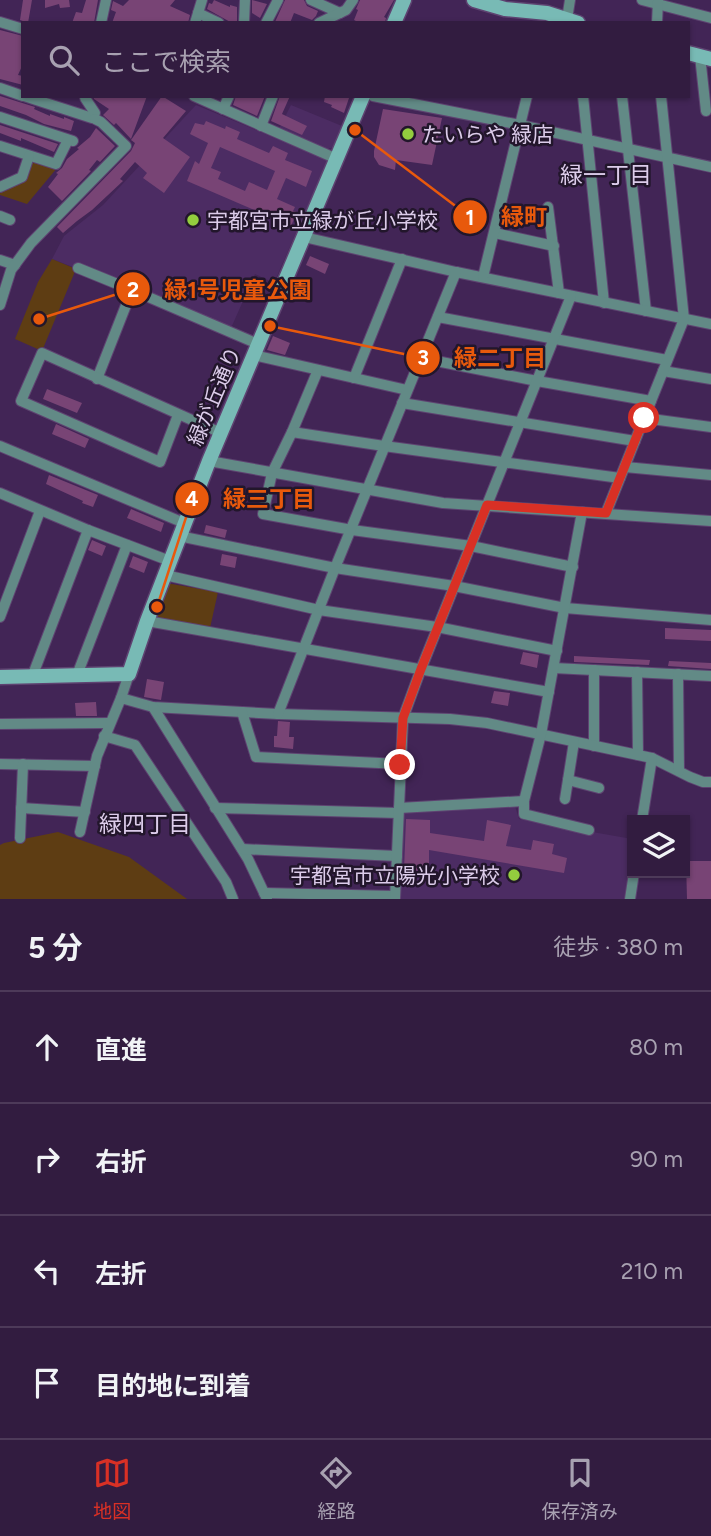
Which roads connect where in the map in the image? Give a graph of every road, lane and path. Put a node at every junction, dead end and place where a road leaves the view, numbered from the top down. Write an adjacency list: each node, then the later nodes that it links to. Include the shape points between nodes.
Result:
1 (106, 0): 16 (street)
2 (202, 0): 13 (street)
3 (245, 0): 17 (street)
4 (278, 0): 18 (street)
5 (311, 0): 12 (street)
6 (353, 0): 12 (street)
7 (404, 0): 20 (street)
8 (474, 0): 14 (street)
9 (569, 0): 21 (street)
10 (642, 0): 11 (street)
11 (658, 2): 15 (street); 22 (street)
12 (340, 13): 19 (street)
13 (196, 18)
14 (546, 18): 21 (street)
15 (711, 18)
16 (101, 21)
17 (244, 21)
18 (267, 21)
19 (322, 21)
20 (395, 21)
21 (574, 21)
22 (657, 21)
23 (0, 22): 24 (street)
24 (21, 28)
25 (700, 56): 40 (street)
26 (0, 88): 27 (street)
27 (21, 95)
28 (31, 98): 41 (street)
29 (85, 98): 41 (street)
30 (198, 98): 39 (street)
31 (228, 98): 39 (street)
32 (272, 98): 44 (street)
33 (362, 98): 50 (street, 緑が丘通り)
34 (383, 98): 43 (street)
35 (527, 98): 43 (street)
36 (583, 98): 45 (street)
37 (622, 98): 47 (street)
38 (661, 98): 49 (street)
39 (223, 109): 44 (street)
40 (706, 111)
41 (94, 116): 59 (street, via 126,146)
42 (0, 117): 48 (street, via 71,141 56,164)
43 (520, 125): 45 (street); 54 (street)
44 (261, 126): 50 (street)
45 (587, 140): 47 (street); 66 (street)
46 (0, 146): 48 (street)
47 (627, 149): 49 (street); 68 (street)
48 (29, 156): 52 (street, via 22,177)
49 (667, 158): 51 (street); 70 (street)
50 (337, 159): 55 (street, 緑が丘通り)
51 (711, 167)
52 (0, 187)
53 (548, 207): 56 (street)
54 (495, 233): 56 (street); 62 (street)
55 (304, 237): 57 (street); 73 (street, 緑が丘通り)
56 (554, 246): 64 (street)
57 (402, 259): 61 (street); 78 (street)
58 (0, 260): 59 (street)
59 (15, 265): 67 (street)
60 (78, 268): 63 (street)
61 (456, 272): 62 (street); 69 (street)
62 (483, 277): 64 (street)
63 (132, 290): 73 (street); 79 (street)
64 (559, 293): 65 (street)
65 (571, 296): 66 (street); 72 (street)
66 (604, 303): 68 (street)
67 (0, 305)
68 (646, 311): 70 (street)
69 (438, 317): 72 (street); 74 (street)
70 (684, 319): 71 (street); 75 (street)
71 (711, 324)
72 (554, 340): 75 (street); 81 (street)
73 (256, 350): 76 (street); 90 (street, 緑が丘通り)
74 (421, 358): 81 (street); 82 (street)
75 (667, 360): 77 (street)
76 (317, 370): 78 (street); 89 (street)
77 (663, 371): 80 (street); 83 (street)
78 (354, 378): 82 (street)
79 (97, 379): 85 (street); 85 (street, via 42,353 21,401 160,462)
80 (711, 379)
81 (537, 381): 83 (street); 87 (street)
82 (407, 390): 84 (street)
83 (651, 401): 86 (street)
84 (402, 403): 87 (street); 93 (street)
85 (178, 415): 90 (street)
86 (644, 418): 88 (street); 91 (street)
87 (520, 423): 91 (street); 95 (street)
88 (711, 427)
89 (292, 432): 93 (street); 97 (street)
90 (221, 433): 94 (street, 緑が丘通り)
91 (635, 441): 96 (street)
92 (0, 446): 107 (street)
93 (384, 446): 95 (street); 100 (street)
94 (209, 461): 97 (street); 107 (street, 緑が丘通り)
95 (504, 462): 99 (street); 102 (street)
96 (625, 467): 98 (street); 99 (street)
97 (272, 473): 100 (street); 109 (street, via 263,514)
98 (711, 475)
99 (620, 478): 105 (street)
100 (368, 488): 102 (street, via 443,503); 109 (street)
101 (0, 493): 103 (street)
102 (487, 505): 104 (street); 111 (street)
103 (40, 511): 108 (street); 118 (street)
104 (582, 512): 105 (street); 112 (street)
105 (606, 513): 106 (street)
106 (711, 521)
107 (182, 529): 113 (street, 緑が丘通り); 114 (street)
108 (88, 530): 110 (street); 132 (street)
109 (352, 530): 111 (street); 114 (street)
110 (127, 545): 113 (street); 130 (street)
111 (471, 546): 112 (street); 115 (street)
112 (573, 567): 116 (street)
113 (167, 568): 117 (street); 120 (street, 緑が丘通り)
114 (335, 568): 115 (street); 117 (street)
115 (454, 586): 116 (street); 121 (street)
116 (565, 608): 119 (street); 123 (street)
117 (318, 610): 121 (street); 122 (street)
118 (0, 617)
119 (711, 620)
120 (147, 621): 122 (street); 128 (street, 緑が丘通り)
121 (438, 627): 123 (street); 125 (street)
122 (303, 649): 125 (street); 138 (street)
123 (557, 651): 124 (street)
124 (554, 668): 126 (street); 134 (street)
125 (421, 669): 134 (street); 139 (street)
126 (594, 670): 127 (street); 145 (street)
127 (637, 672): 129 (street); 146 (street)
128 (129, 674): 130 (street); 135 (street)
129 (678, 674): 133 (street); 152 (street)
130 (77, 675): 132 (street)
131 (0, 677): 132 (street)
132 (32, 677)
133 (711, 677)
134 (549, 692): 142 (street)
135 (121, 698): 136 (street); 141 (street)
136 (153, 707): 137 (street); 158 (street)
137 (242, 712): 138 (street); 151 (street, via 256,757)
138 (278, 714): 139 (street)
139 (403, 718): 142 (street, via 463,720); 151 (street)
140 (0, 723): 141 (street)
141 (110, 723): 143 (street)
142 (541, 734): 144 (street); 157 (street)
143 (104, 736): 150 (street); 171 (street, via 135,745)
144 (574, 742): 145 (street); 153 (street)
145 (594, 746): 146 (street)
146 (638, 755): 147 (street)
147 (652, 758): 152 (street); 162 (street)
148 (0, 764): 149 (street)
149 (23, 765): 150 (street); 159 (street)
150 (95, 765): 161 (street)
151 (400, 765): 160 (street)
152 (679, 771): 154 (street)
153 (568, 780): 155 (street); 156 (street)
154 (711, 782)
155 (600, 788)
156 (565, 799)
157 (524, 801): 160 (street); 163 (street, via 524,814)
158 (215, 807): 160 (street); 166 (street)
159 (21, 808): 161 (street); 165 (street)
160 (398, 811): 167 (street)
161 (85, 812): 164 (street)
162 (643, 815)
163 (589, 830)
164 (80, 832)
165 (20, 838)
166 (242, 849): 167 (street); 169 (street)
167 (397, 856): 170 (street)
168 (633, 878): 172 (street)
169 (265, 896): 170 (street)
170 (395, 898)
171 (233, 899)
172 (630, 899)

